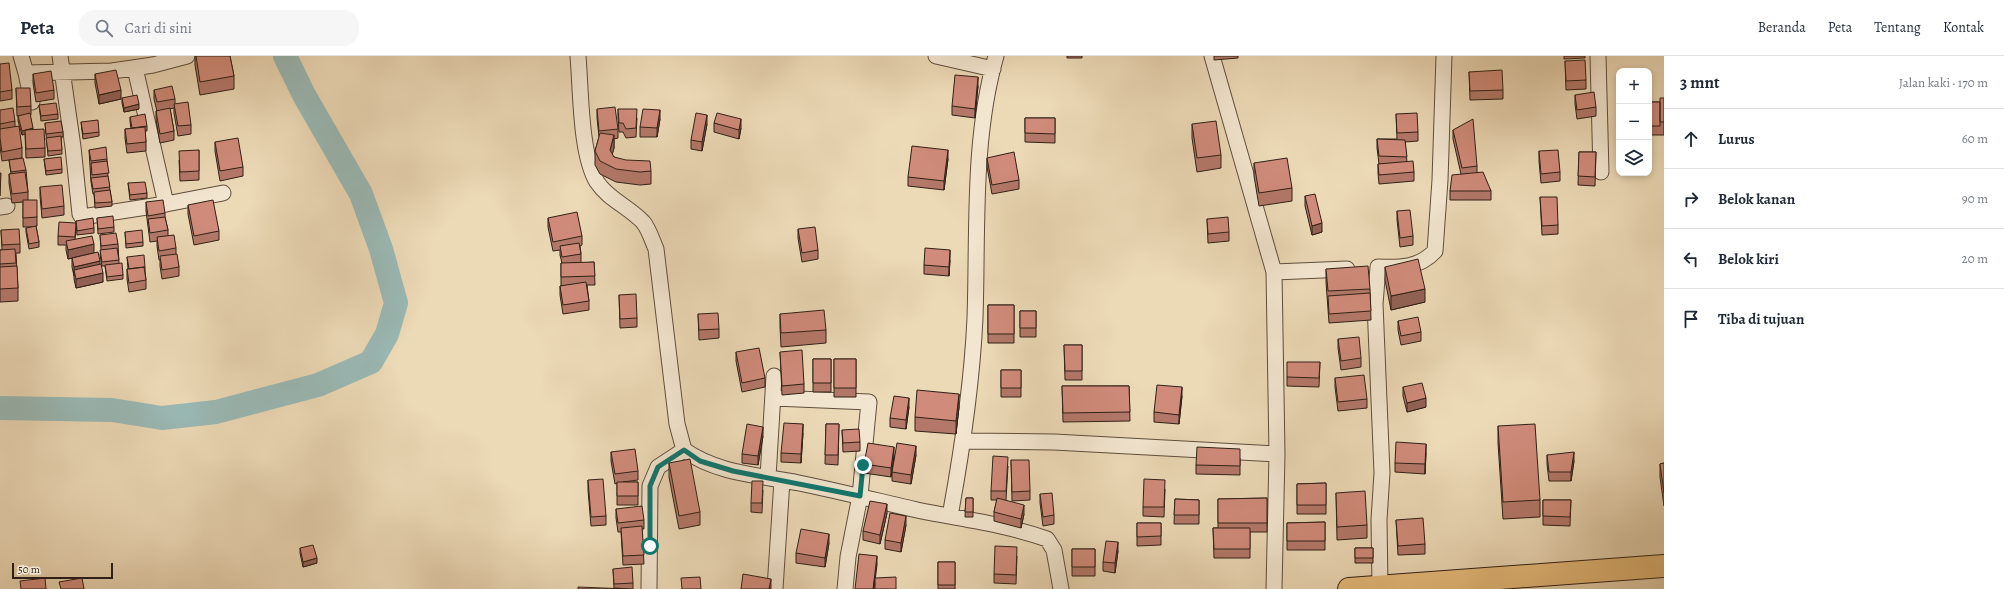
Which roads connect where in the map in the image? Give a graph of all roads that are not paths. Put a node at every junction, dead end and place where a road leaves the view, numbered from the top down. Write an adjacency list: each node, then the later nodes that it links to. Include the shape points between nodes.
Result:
1 (21, 56): 12 (street)
2 (60, 56): 11 (street)
3 (187, 56): 10 (street)
4 (578, 56): 22 (street, via 584,130 592,170 604,191 644,223 656,249 677,424)
5 (936, 56): 9 (street)
6 (1212, 56): 18 (street)
7 (1444, 56): 17 (street, via 1435,251 1423,261 1409,266)
8 (1598, 56): 14 (street)
9 (994, 62): 21 (street, via 980,150 975,320)
10 (135, 68): 11 (street); 16 (street)
11 (63, 72): 12 (street); 16 (street, via 80,215)
12 (26, 73): 13 (street)
13 (32, 102)
14 (1601, 172)
15 (223, 193): 16 (street)
16 (166, 204)
17 (1378, 268): 18 (street); 29 (street, via 1376,304 1382,473 1379,520)
18 (1274, 272): 23 (street)
19 (774, 376): 20 (street)
20 (774, 398): 24 (street); 25 (street, via 869,402)
21 (964, 441): 23 (street, via 1054,442); 26 (street)
22 (684, 450): 24 (street, via 700,461 733,471); 30 (street, via 658,467 650,486)
23 (1277, 454): 34 (street)
24 (775, 478): 25 (street); 31 (street)
25 (860, 496): 26 (street); 32 (street, via 848,557)
26 (950, 516): 33 (street, via 1047,538 1054,550)
27 (1664, 566): 28 (highway)
28 (1471, 585): 29 (highway)
29 (1363, 588)
30 (649, 589)
31 (774, 589)
32 (845, 589)
33 (1061, 589)
34 (1274, 589)

